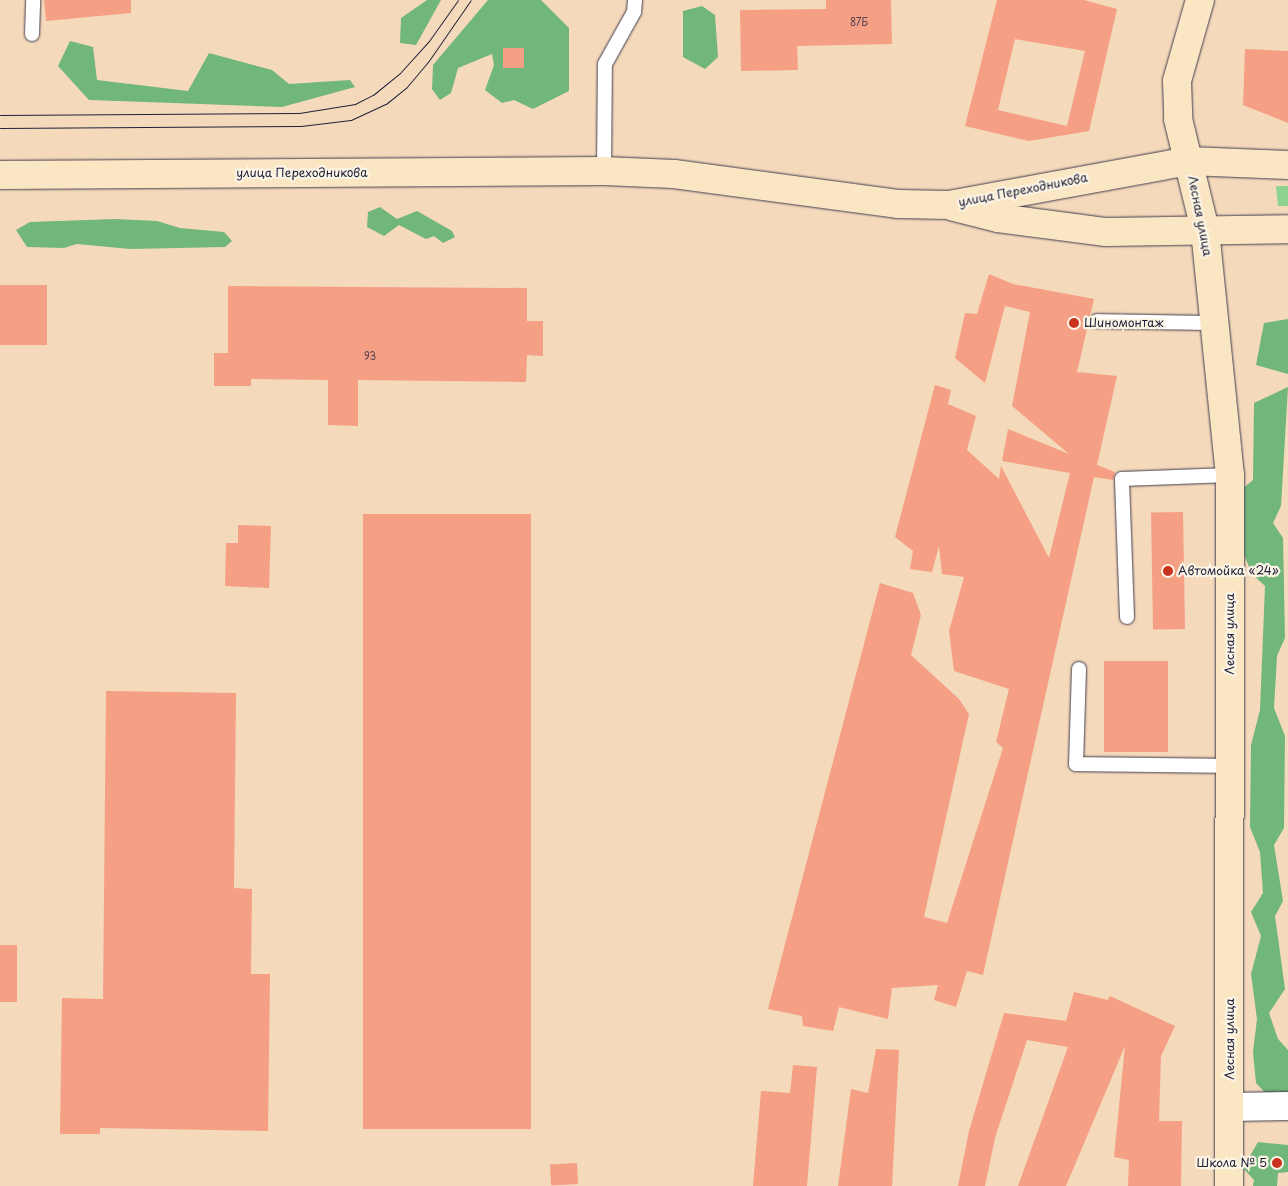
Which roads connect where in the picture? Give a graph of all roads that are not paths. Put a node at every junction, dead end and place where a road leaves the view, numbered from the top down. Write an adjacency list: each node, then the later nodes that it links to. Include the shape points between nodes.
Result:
1 (33, 0): 4 (lane)
2 (635, 0): 7 (lane, via 634,12 605,64)
3 (1200, 0): 5 (main road, Лесная улица, via 1177,81 1178,119)
4 (32, 34)
5 (1188, 161): 6 (main road, улица Переходникова); 9 (main road, улица Переходникова); 11 (main road, Лесная улица)
6 (1288, 165)
7 (604, 171): 8 (main road, улица Переходникова); 9 (main road, улица Переходникова, via 692,176 899,204)
8 (0, 176)
9 (949, 205): 11 (main road, улица Переходникова, via 998,218 1106,232)
10 (1288, 229): 11 (main road, улица Переходникова)
11 (1205, 230): 13 (main road, Лесная улица)
12 (1098, 320): 13 (lane)
13 (1216, 323): 14 (main road, Лесная улица)
14 (1230, 476): 15 (lane, via 1122,479); 17 (main road, Лесная улица)
15 (1127, 617)
16 (1079, 669): 17 (lane, via 1076,764)
17 (1230, 766): 19 (main road, Лесная улица)
18 (1288, 1106): 19 (street)
19 (1230, 1107): 20 (main road, Лесная улица)
20 (1229, 1186)

